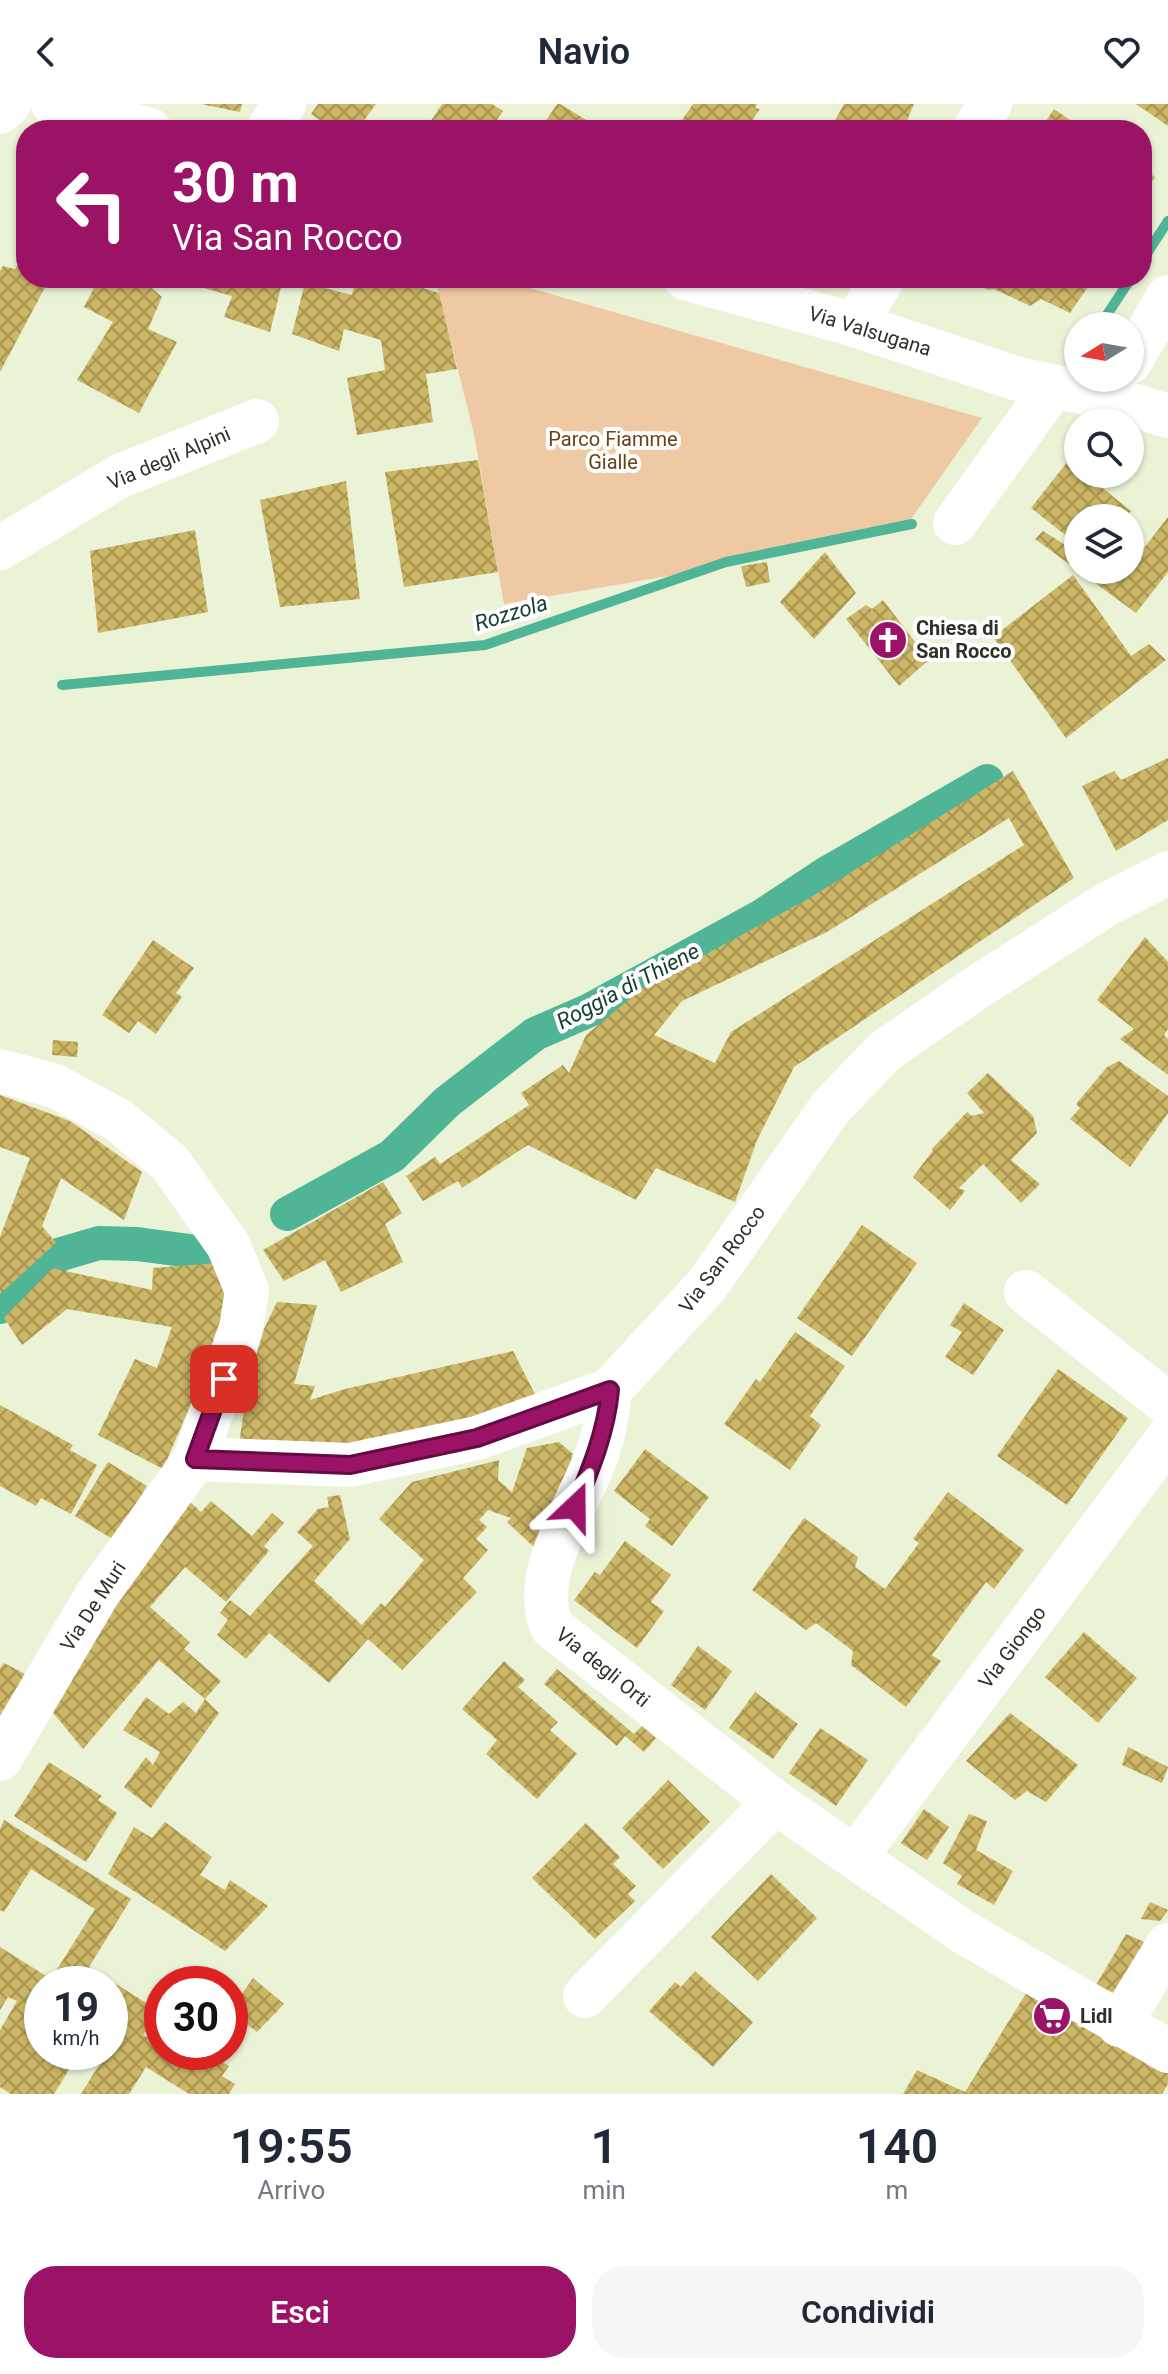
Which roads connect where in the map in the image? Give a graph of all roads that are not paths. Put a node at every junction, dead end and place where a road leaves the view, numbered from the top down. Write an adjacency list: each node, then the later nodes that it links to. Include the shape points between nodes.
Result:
1 (9, 104): 3 (street)
2 (53, 104): 4 (street)
3 (0, 112)
4 (113, 120)
5 (721, 288): 8 (street, Via Valsugana)
6 (877, 288): 8 (street)
7 (1168, 297): 9 (street)
8 (855, 325): 11 (street, Via Valsugana)
9 (1144, 338)
10 (1064, 386): 11 (street, Via Valsugana)
11 (1053, 387): 15 (street)
12 (1136, 392): 13 (street, Via Valsugana)
13 (1168, 416)
14 (257, 421): 16 (street, Via degli Alpini, via 120,476)
15 (955, 523)
16 (0, 548)
17 (1168, 873): 20 (street, Via San Rocco, via 1107,904 885,1051 831,1107 707,1285)
18 (0, 1071): 23 (street, Via De Muri, via 55,1086 118,1120 170,1163 228,1245 247,1291 241,1328)
19 (1026, 1292): 21 (street)
20 (610, 1390): 23 (street, Via San Rocco, via 477,1438 350,1465); 25 (street, Via degli Orti, via 598,1453 552,1561 546,1614 552,1627)
21 (1168, 1404)
22 (1168, 1438): 26 (street, Via Giongo)
23 (195, 1459): 24 (street, Via De Muri, via 97,1595)
24 (0, 1759)
25 (775, 1802): 26 (street, Via degli Orti); 28 (street)
26 (856, 1856): 29 (street, Via degli Orti, via 962,1931)
27 (1168, 1945): 29 (street)
28 (585, 1996)
29 (1119, 2025): 30 (street, Via degli Orti)
30 (1168, 2051)

